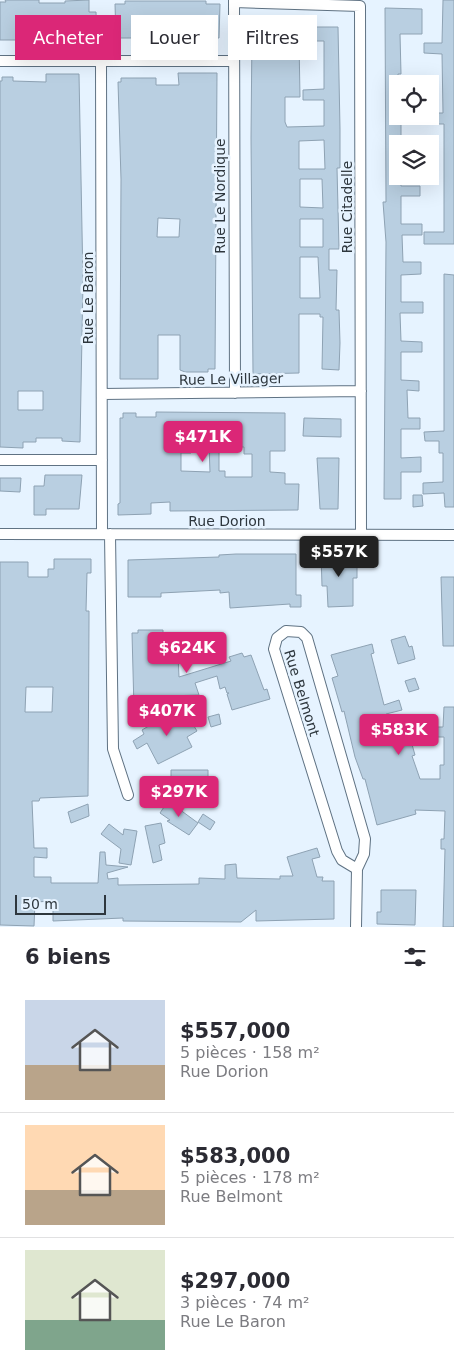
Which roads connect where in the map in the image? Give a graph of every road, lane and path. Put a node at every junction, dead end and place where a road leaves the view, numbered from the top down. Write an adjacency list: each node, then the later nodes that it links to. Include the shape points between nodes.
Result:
1 (234, 1): 4 (street, Rue Le Nordique); 5 (street, Rue Citadelle, via 360,6)
2 (0, 61): 3 (street)
3 (101, 61): 4 (street); 7 (street, Rue Le Baron)
4 (234, 61): 6 (street, Rue Le Nordique)
5 (361, 391): 6 (street, Rue Le Villager); 12 (street, Rue Citadelle)
6 (235, 393): 7 (street, Rue Le Villager)
7 (102, 394): 9 (street, Rue Le Baron)
8 (0, 460): 9 (street)
9 (102, 460): 11 (street, Rue Le Baron)
10 (0, 534): 11 (street, Rue Dorion)
11 (106, 534): 12 (street, Rue Dorion); 14 (street, Rue Le Baron, via 113,749)
12 (361, 535): 13 (street, Rue Dorion)
13 (454, 535)
14 (128, 795)
15 (357, 870): 15 (street, Rue Belmont, via 364,854 365,839 310,645 301,632 286,631 276,638 274,649 337,852 342,860); 16 (street, Rue Belmont)
16 (356, 927)

